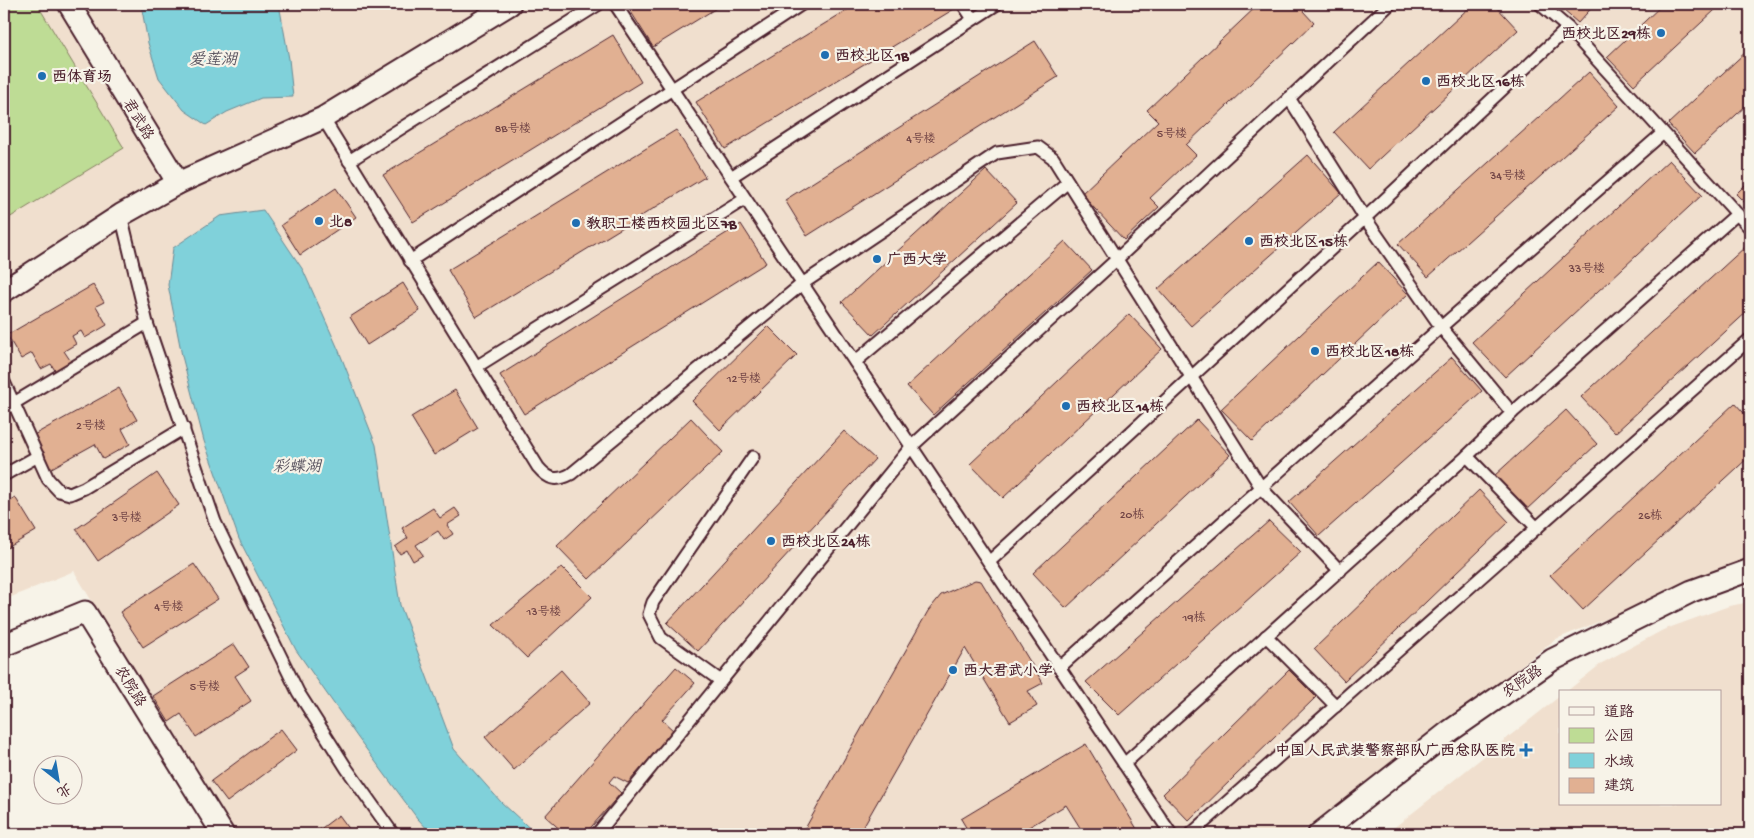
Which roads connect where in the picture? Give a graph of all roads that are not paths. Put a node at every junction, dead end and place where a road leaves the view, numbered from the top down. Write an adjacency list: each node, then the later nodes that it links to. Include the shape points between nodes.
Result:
1 (69, 4): 18 (street, 君武路)
2 (510, 4): 14 (street)
3 (599, 4): 16 (lane)
4 (615, 4): 12 (lane)
5 (802, 4): 12 (lane)
6 (963, 4): 10 (lane)
7 (997, 4): 10 (lane)
8 (1390, 4): 13 (lane)
9 (1540, 4): 11 (lane)
10 (973, 19): 17 (lane)
11 (1568, 28): 15 (lane); 23 (lane)
12 (672, 89): 17 (lane); 26 (lane)
13 (1289, 98): 23 (lane); 25 (lane)
14 (322, 118): 16 (lane); 18 (street)
15 (1663, 133): 21 (lane); 30 (lane)
16 (348, 161): 26 (lane)
17 (731, 177): 20 (lane)
18 (178, 182): 22 (street)
19 (1068, 182): 25 (lane); 27 (lane, via 1053,158 1038,147 997,153); 32 (lane)
20 (745, 199): 27 (lane); 33 (lane)
21 (1737, 214): 24 (lane); 37 (lane)
22 (121, 215): 28 (street); 29 (lane)
23 (1365, 218): 30 (lane); 34 (lane)
24 (1750, 228)
25 (1116, 260): 34 (lane); 39 (lane)
26 (410, 261): 33 (lane)
27 (802, 284): 32 (lane); 33 (lane, via 562,478 544,475)
28 (4, 291)
29 (147, 324): 36 (lane); 38 (lane)
30 (1442, 327): 37 (lane); 44 (lane)
31 (1750, 339): 45 (lane)
32 (855, 362): 39 (lane)
33 (476, 367)
34 (1191, 375): 44 (lane); 46 (lane)
35 (4, 382): 36 (lane)
36 (14, 403): 40 (lane)
37 (1512, 413): 41 (lane)
38 (184, 428): 40 (lane, via 70,494 59,491 48,478); 56 (lane, via 215,522 298,692 347,770)
39 (911, 447): 46 (lane); 52 (lane)
40 (38, 456): 43 (lane)
41 (1467, 456): 45 (lane); 48 (lane)
42 (753, 457): 52 (lane, via 653,602 649,614 661,638)
43 (4, 474)
44 (1262, 489): 48 (lane); 51 (lane)
45 (1537, 528): 53 (lane)
46 (988, 562): 51 (lane)
47 (1750, 570): 60 (street, 农院路, via 1692,591 1552,660 1450,731)
48 (1340, 571): 49 (lane)
49 (1266, 636): 53 (lane); 54 (lane)
50 (4, 645): 55 (street, 农院路, via 85,612)
51 (1060, 668): 54 (lane)
52 (722, 681): 57 (lane)
53 (1336, 706): 59 (lane)
54 (1124, 764): 58 (lane)
55 (223, 834)
56 (393, 834)
57 (597, 834)
58 (1171, 834)
59 (1192, 834)
60 (1319, 834)

